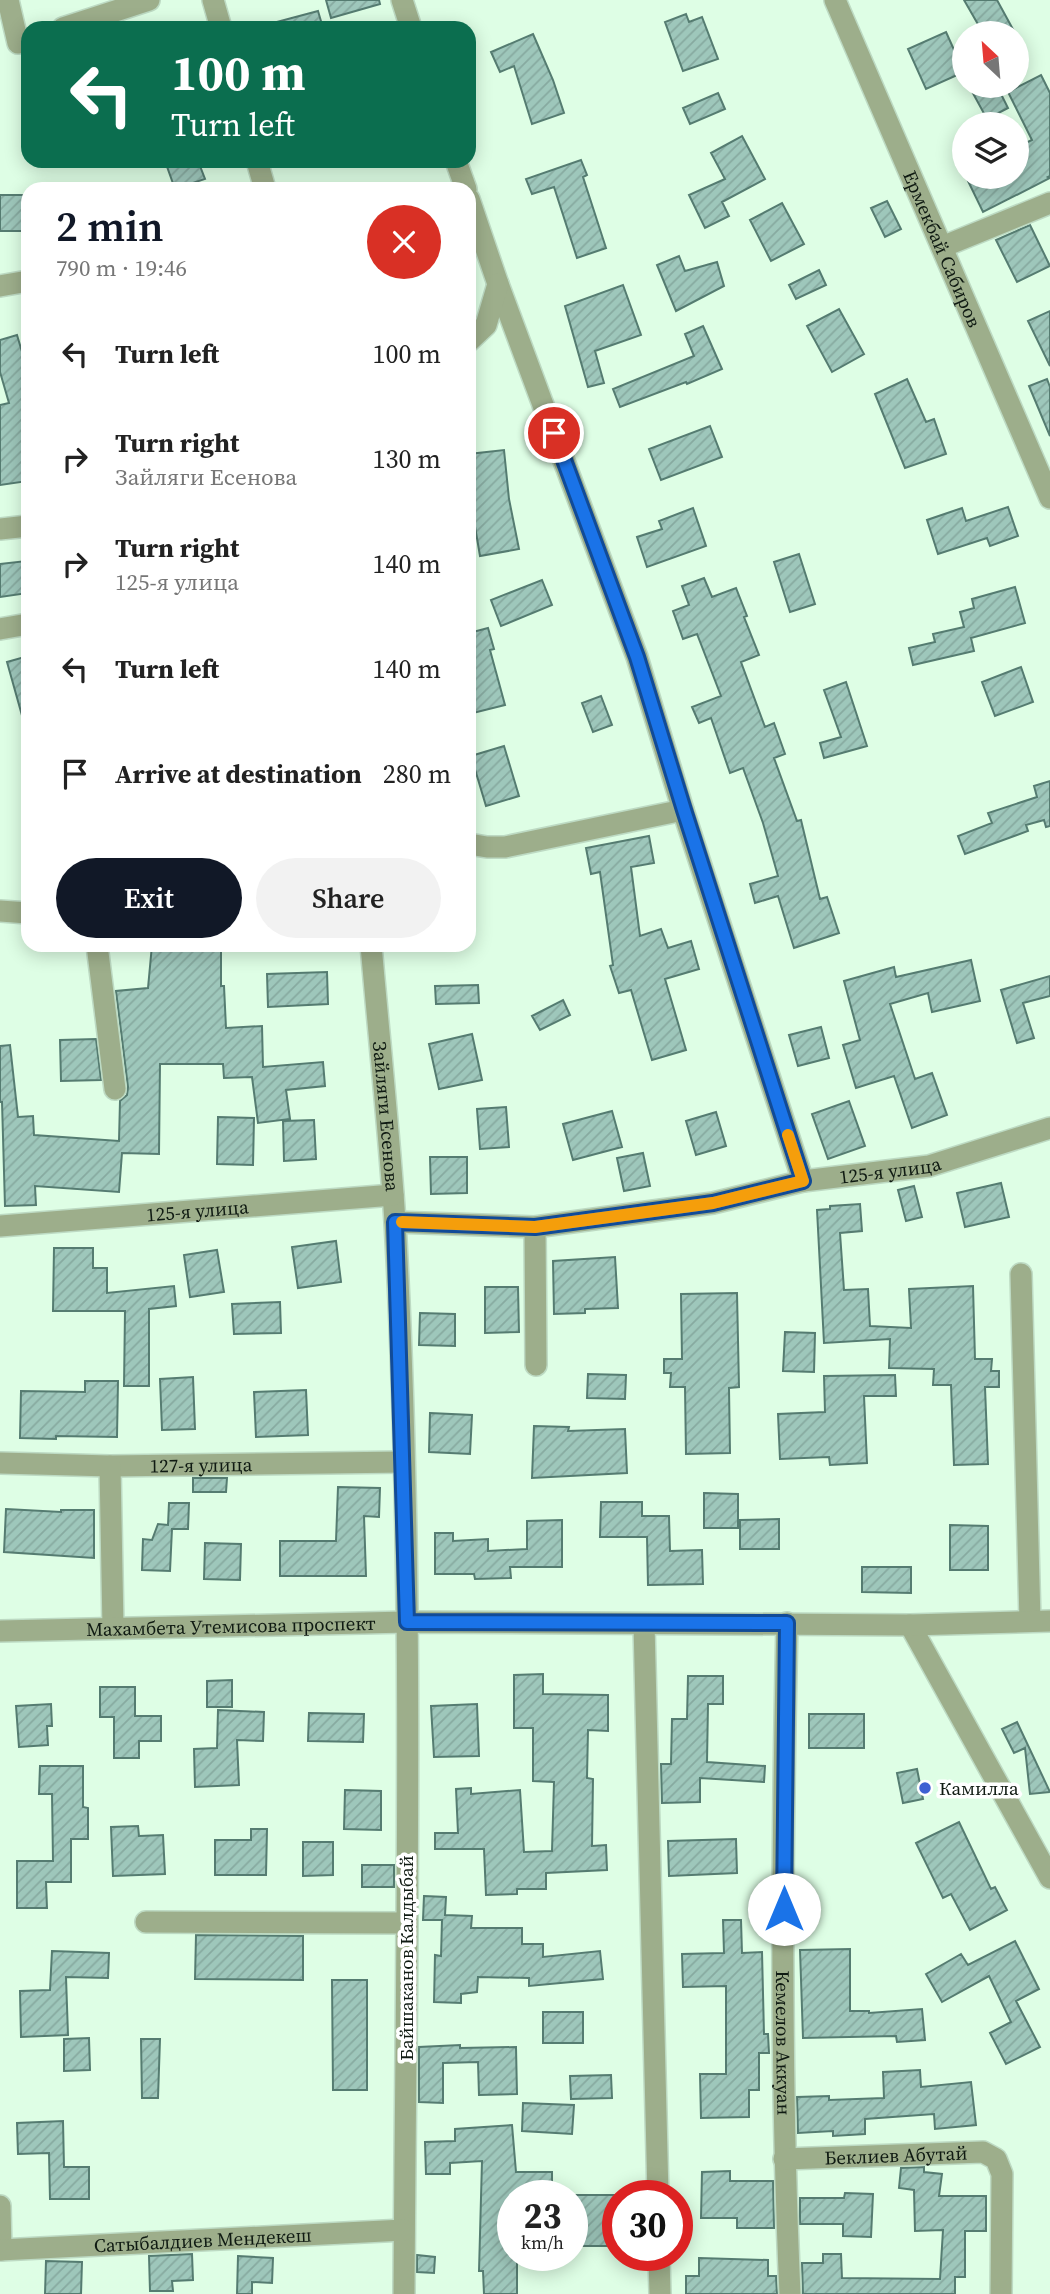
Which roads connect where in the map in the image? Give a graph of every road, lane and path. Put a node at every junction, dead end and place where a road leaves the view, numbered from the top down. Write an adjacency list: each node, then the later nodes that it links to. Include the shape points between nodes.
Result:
1 (8, 0): 9 (street)
2 (149, 0): 6 (street)
3 (213, 0): 7 (street)
4 (402, 0): 8 (street)
5 (835, 0): 12 (street, Ермекбай Сабиров)
6 (84, 21)
7 (219, 21)
8 (409, 21)
9 (15, 44)
10 (1050, 203): 12 (street)
11 (476, 220): 14 (street)
12 (942, 247): 17 (street, Ермекбай Сабиров)
13 (21, 282): 15 (street)
14 (498, 284): 16 (street, via 486,325); 22 (street, via 637,657)
15 (0, 286)
16 (476, 334)
17 (1050, 498)
18 (21, 527): 19 (street)
19 (0, 529)
20 (21, 625): 21 (street)
21 (0, 629)
22 (684, 810): 23 (street, via 505,847); 30 (street)
23 (476, 846)
24 (0, 911): 25 (street)
25 (21, 912)
26 (98, 952): 28 (street)
27 (372, 952): 31 (street, Зайляги Есенова)
28 (115, 1088)
29 (1050, 1128): 30 (street, 125-я улица, via 929,1166)
30 (803, 1181): 34 (street, 125-я улица, via 713,1203)
31 (393, 1195): 32 (street, Зайляги Есенова); 33 (street, 125-я улица)
32 (395, 1222): 34 (street, 125-я улица); 37 (street, Зайляги Есенова)
33 (0, 1226)
34 (535, 1227): 36 (street)
35 (1021, 1274): 40 (street)
36 (536, 1365)
37 (403, 1462): 39 (street, 127-я улица); 41 (street, Зайляги Есенова)
38 (0, 1463): 39 (street, 127-я улица)
39 (110, 1466): 45 (street)
40 (1040, 1621): 44 (street, Махамбета Утемисова проспект)
41 (407, 1622): 43 (street, Махамбета Утемисова проспект); 45 (street, Махамбета Утемисова проспект); 49 (street, Байшаканов Калдыбай)
42 (787, 1623): 43 (street, Махамбета Утемисова проспект); 44 (street, Махамбета Утемисова проспект); 50 (street, Кемелов Аккуан)
43 (644, 1624): 51 (street)
44 (910, 1625): 47 (street)
45 (113, 1628): 46 (street, Махамбета Утемисова проспект)
46 (0, 1631)
47 (1050, 1878)
48 (146, 1922): 49 (street)
49 (406, 1923): 53 (street, Байшаканов Калдыбай)
50 (784, 2159): 58 (street, Кемелов Аккуан); 59 (street, Беклиев Абутай, via 984,2152 996,2159 1002,2174)
51 (658, 2180)
52 (0, 2206): 54 (street)
53 (404, 2230): 54 (street, Сатыбалдиев Мендекеш); 56 (street, Байшаканов Калдыбай)
54 (0, 2250)
55 (659, 2271): 57 (street)
56 (404, 2294)
57 (660, 2294)
58 (790, 2294)
59 (1001, 2294)

